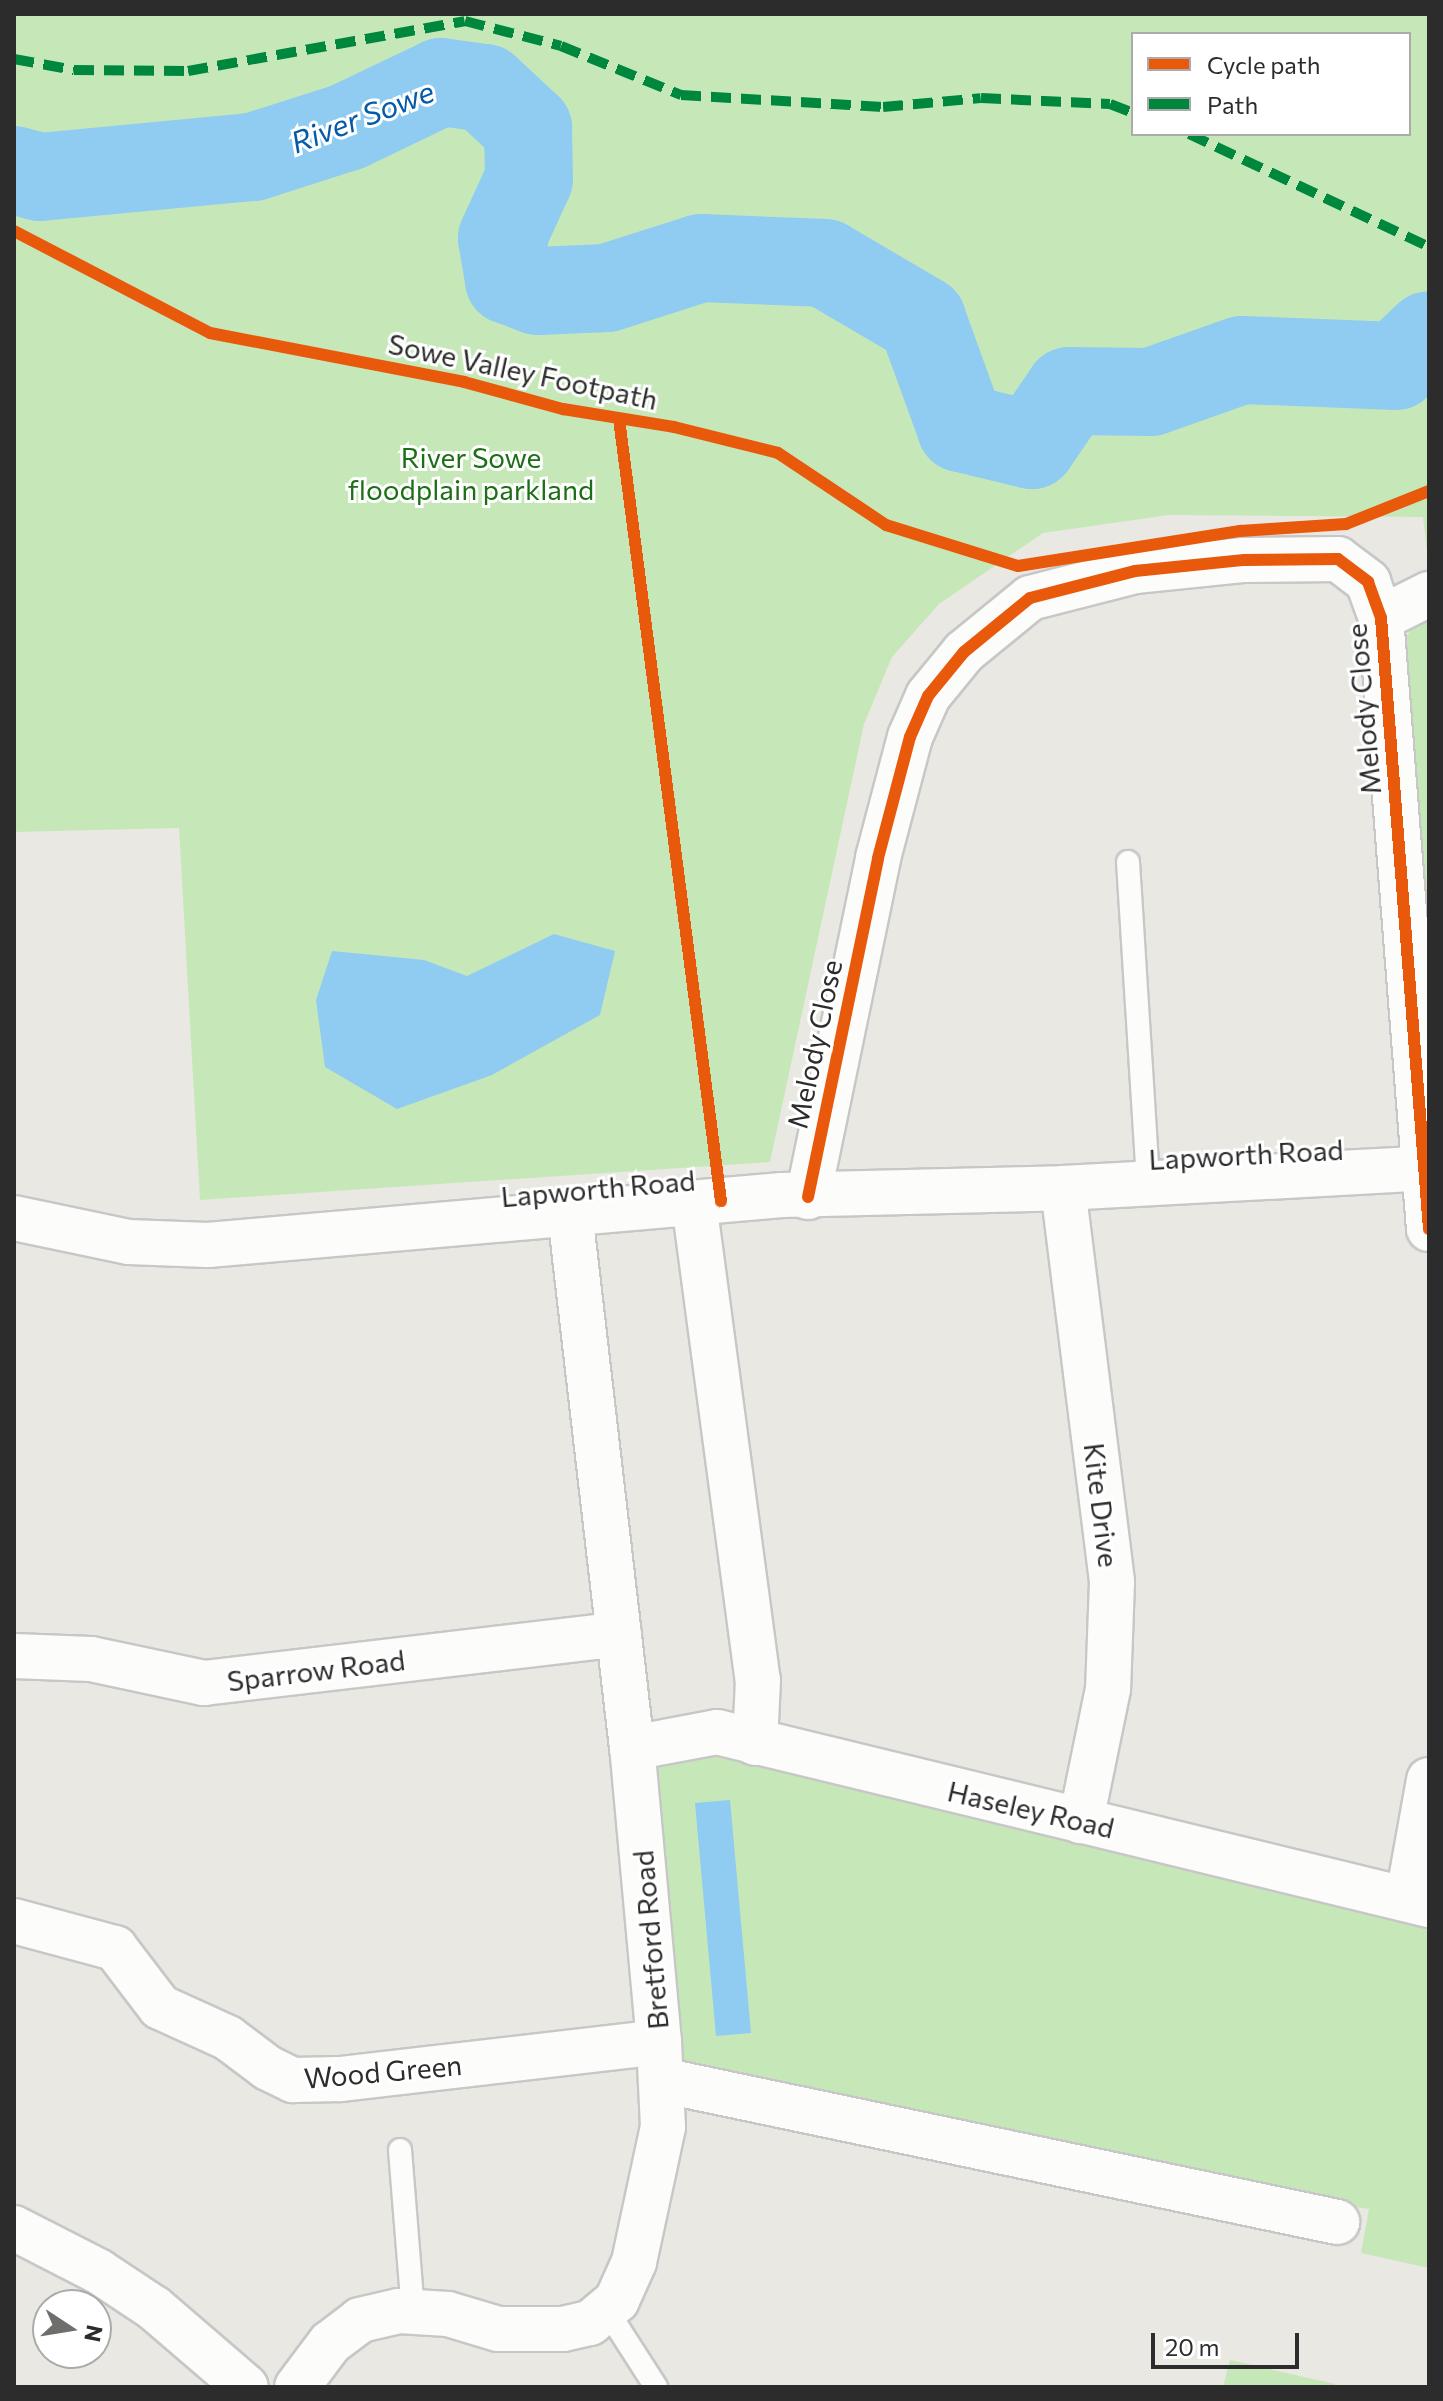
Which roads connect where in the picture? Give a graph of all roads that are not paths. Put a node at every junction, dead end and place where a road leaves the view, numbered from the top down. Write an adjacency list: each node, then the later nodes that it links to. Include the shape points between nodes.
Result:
1 (1429, 594): 2 (street)
2 (1381, 618): 4 (street, Melody Close); 7 (street, Melody Close, via 1368,582 1338,559 1244,560 1135,571 1030,598 964,652 928,696 910,737 861,936)
3 (1128, 862): 5 (lane)
4 (1426, 1168): 5 (street, Lapworth Road); 11 (street, Melody Close)
5 (1148, 1183): 6 (street, Lapworth Road)
6 (1063, 1188): 7 (street, Lapworth Road); 17 (street, Kite Drive, via 1112,1582 1108,1689)
7 (808, 1197): 8 (street, Lapworth Road)
8 (694, 1203): 9 (street, Lapworth Road); 14 (street, via 758,1680)
9 (570, 1214): 10 (street, Lapworth Road, via 208,1245 129,1242); 12 (street, Bretford Road)
10 (14, 1218)
11 (1429, 1229)
12 (619, 1634): 13 (street, Sparrow Road, via 204,1683 91,1659); 15 (street, Bretford Road)
13 (17, 1663)
14 (755, 1743): 15 (street, Haseley Road, via 717,1732); 17 (street, Haseley Road)
15 (632, 1748): 20 (street, Bretford Road)
16 (1429, 1780): 18 (street)
17 (1081, 1821): 18 (street, Haseley Road)
18 (1418, 1901)
19 (14, 1921): 20 (street, Wood Green, via 115,1948 160,2007 228,2038 293,2080)
20 (660, 2061): 22 (street, Wood Green); 24 (street, Bretford Road, via 663,2127 634,2262 617,2300)
21 (400, 2150): 25 (lane)
22 (1337, 2222)
23 (14, 2228): 26 (street, via 98,2271 154,2308)
24 (606, 2309): 25 (street, Bretford Road, via 590,2323 563,2329 498,2329 448,2314); 28 (lane)
25 (413, 2312): 27 (street, Bretford Road, via 360,2320 330,2343)
26 (246, 2387)
27 (297, 2387)
28 (656, 2387)

